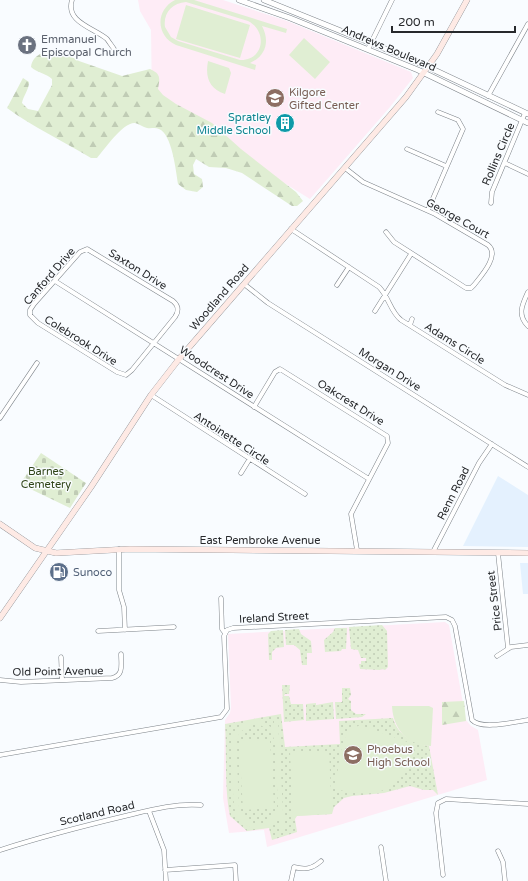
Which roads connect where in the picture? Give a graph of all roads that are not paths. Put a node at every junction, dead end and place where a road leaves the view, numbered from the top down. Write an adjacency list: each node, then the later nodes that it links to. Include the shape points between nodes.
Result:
1 (72, 0): 8 (street, via 71,9 74,16 106,39)
2 (239, 0): 9 (street, Andrews Boulevard)
3 (264, 0): 7 (street, Andrews Boulevard)
4 (392, 0): 7 (street)
5 (467, 0): 10 (main road, Woodland Road)
6 (528, 24): 12 (street)
7 (371, 43): 9 (street); 10 (street, Andrews Boulevard)
8 (114, 49)
9 (368, 49): 11 (street, Andrews Boulevard)
10 (428, 67): 11 (main road, Woodland Road); 12 (street, Andrews Boulevard)
11 (424, 73): 15 (street, Andrews Boulevard); 20 (main road, Woodland Road)
12 (488, 96): 14 (street, Andrews Boulevard)
13 (438, 112): 19 (street, via 458,120 463,127)
14 (527, 114): 15 (street, Rollins Circle)
15 (522, 120): 16 (street, Andrews Boulevard); 18 (street, Rollins Circle)
16 (528, 123)
17 (407, 149): 19 (street)
18 (504, 163): 21 (street); 22 (street, Rollins Circle, via 492,192)
19 (446, 166): 23 (street)
20 (345, 168): 23 (street, George Court, via 363,182); 24 (main road, Woodland Road)
21 (528, 174)
22 (491, 203)
23 (428, 210): 27 (street, George Court, via 488,245 493,256 476,283 468,288)
24 (291, 229): 28 (street, Adams Circle); 30 (main road, Woodland Road)
25 (386, 232): 27 (street, George Court, via 394,242)
26 (85, 250): 29 (street, Canford Drive, via 80,252); 39 (street, Saxton Drive, via 92,251 173,301 178,309 175,317)
27 (411, 254): 33 (street)
28 (349, 267): 31 (street); 33 (street, Adams Circle)
29 (55, 281): 35 (street, Canford Drive, via 31,307); 39 (street, Woodcrest Drive)
30 (244, 284): 40 (main road, Woodland Road); 46 (street, Morgan Drive, via 268,303)
31 (337, 285)
32 (528, 292): 38 (street, via 522,307 522,317)
33 (385, 294): 34 (street); 37 (street, Adams Circle, via 394,314)
34 (375, 311)
35 (30, 315): 39 (street, Colebrook Drive, via 38,323 126,375)
36 (412, 319): 37 (street)
37 (410, 325): 43 (street, Adams Circle, via 505,385)
38 (528, 326)
39 (154, 343): 40 (street, Woodcrest Drive)
40 (179, 359): 42 (main road, Woodland Road); 44 (street, Woodcrest Drive)
41 (36, 363): 45 (street)
42 (151, 395): 47 (street, Antoinette Circle); 55 (main road, Woodland Road)
43 (528, 395)
44 (254, 407): 50 (street, Woodcrest Drive); 50 (street, Oakcrest Drive, via 276,370 282,370 295,378 387,436 388,443)
45 (0, 418)
46 (492, 444): 48 (street, Morgan Drive); 56 (street, Renn Road, via 479,463)
47 (249, 460): 49 (street); 51 (street, Antoinette Circle)
48 (528, 467)
49 (242, 473)
50 (369, 479): 54 (street, Oakcrest Drive, via 352,514)
51 (304, 494)
52 (0, 524): 55 (main road, East Pembroke Avenue, via 32,546)
53 (119, 549): 54 (main road, East Pembroke Avenue); 55 (main road, East Pembroke Avenue); 62 (street, via 119,590 124,607)
54 (357, 550): 56 (main road, East Pembroke Avenue)
55 (46, 552): 60 (main road, Woodland Road)
56 (433, 552): 57 (main road, East Pembroke Avenue)
57 (498, 553): 58 (main road, East Pembroke Avenue); 66 (street, Price Street)
58 (528, 553)
59 (221, 598): 64 (street, via 222,629)
60 (0, 618)
61 (174, 627): 62 (street)
62 (125, 630): 63 (street)
63 (98, 631)
64 (225, 633): 72 (street, Ireland Street, via 233,628 446,617 452,620 455,626 472,720 483,726); 73 (street, Ireland Street, via 227,710 221,717)
65 (528, 645): 66 (street)
66 (508, 648): 68 (street)
67 (121, 654): 71 (street, Old Point Avenue, via 121,672 116,677)
68 (497, 656)
69 (61, 657): 71 (street)
70 (0, 680): 71 (street, Old Point Avenue)
71 (62, 680)
72 (528, 720)
73 (0, 755)
74 (528, 804): 82 (street, via 446,798 438,803 436,813)
75 (201, 805): 76 (street, Scotland Road, via 183,805)
76 (149, 811): 78 (street, Scotland Road, via 56,832); 81 (street, via 162,843)
77 (381, 847): 86 (street)
78 (0, 850)
79 (498, 851): 87 (street, via 503,862)
80 (321, 861): 85 (street, via 311,868 294,867)
81 (165, 870): 83 (street); 84 (street, via 235,865)
82 (443, 874)
83 (166, 881)
84 (236, 881)
85 (291, 881)
86 (386, 881)
87 (505, 881)

